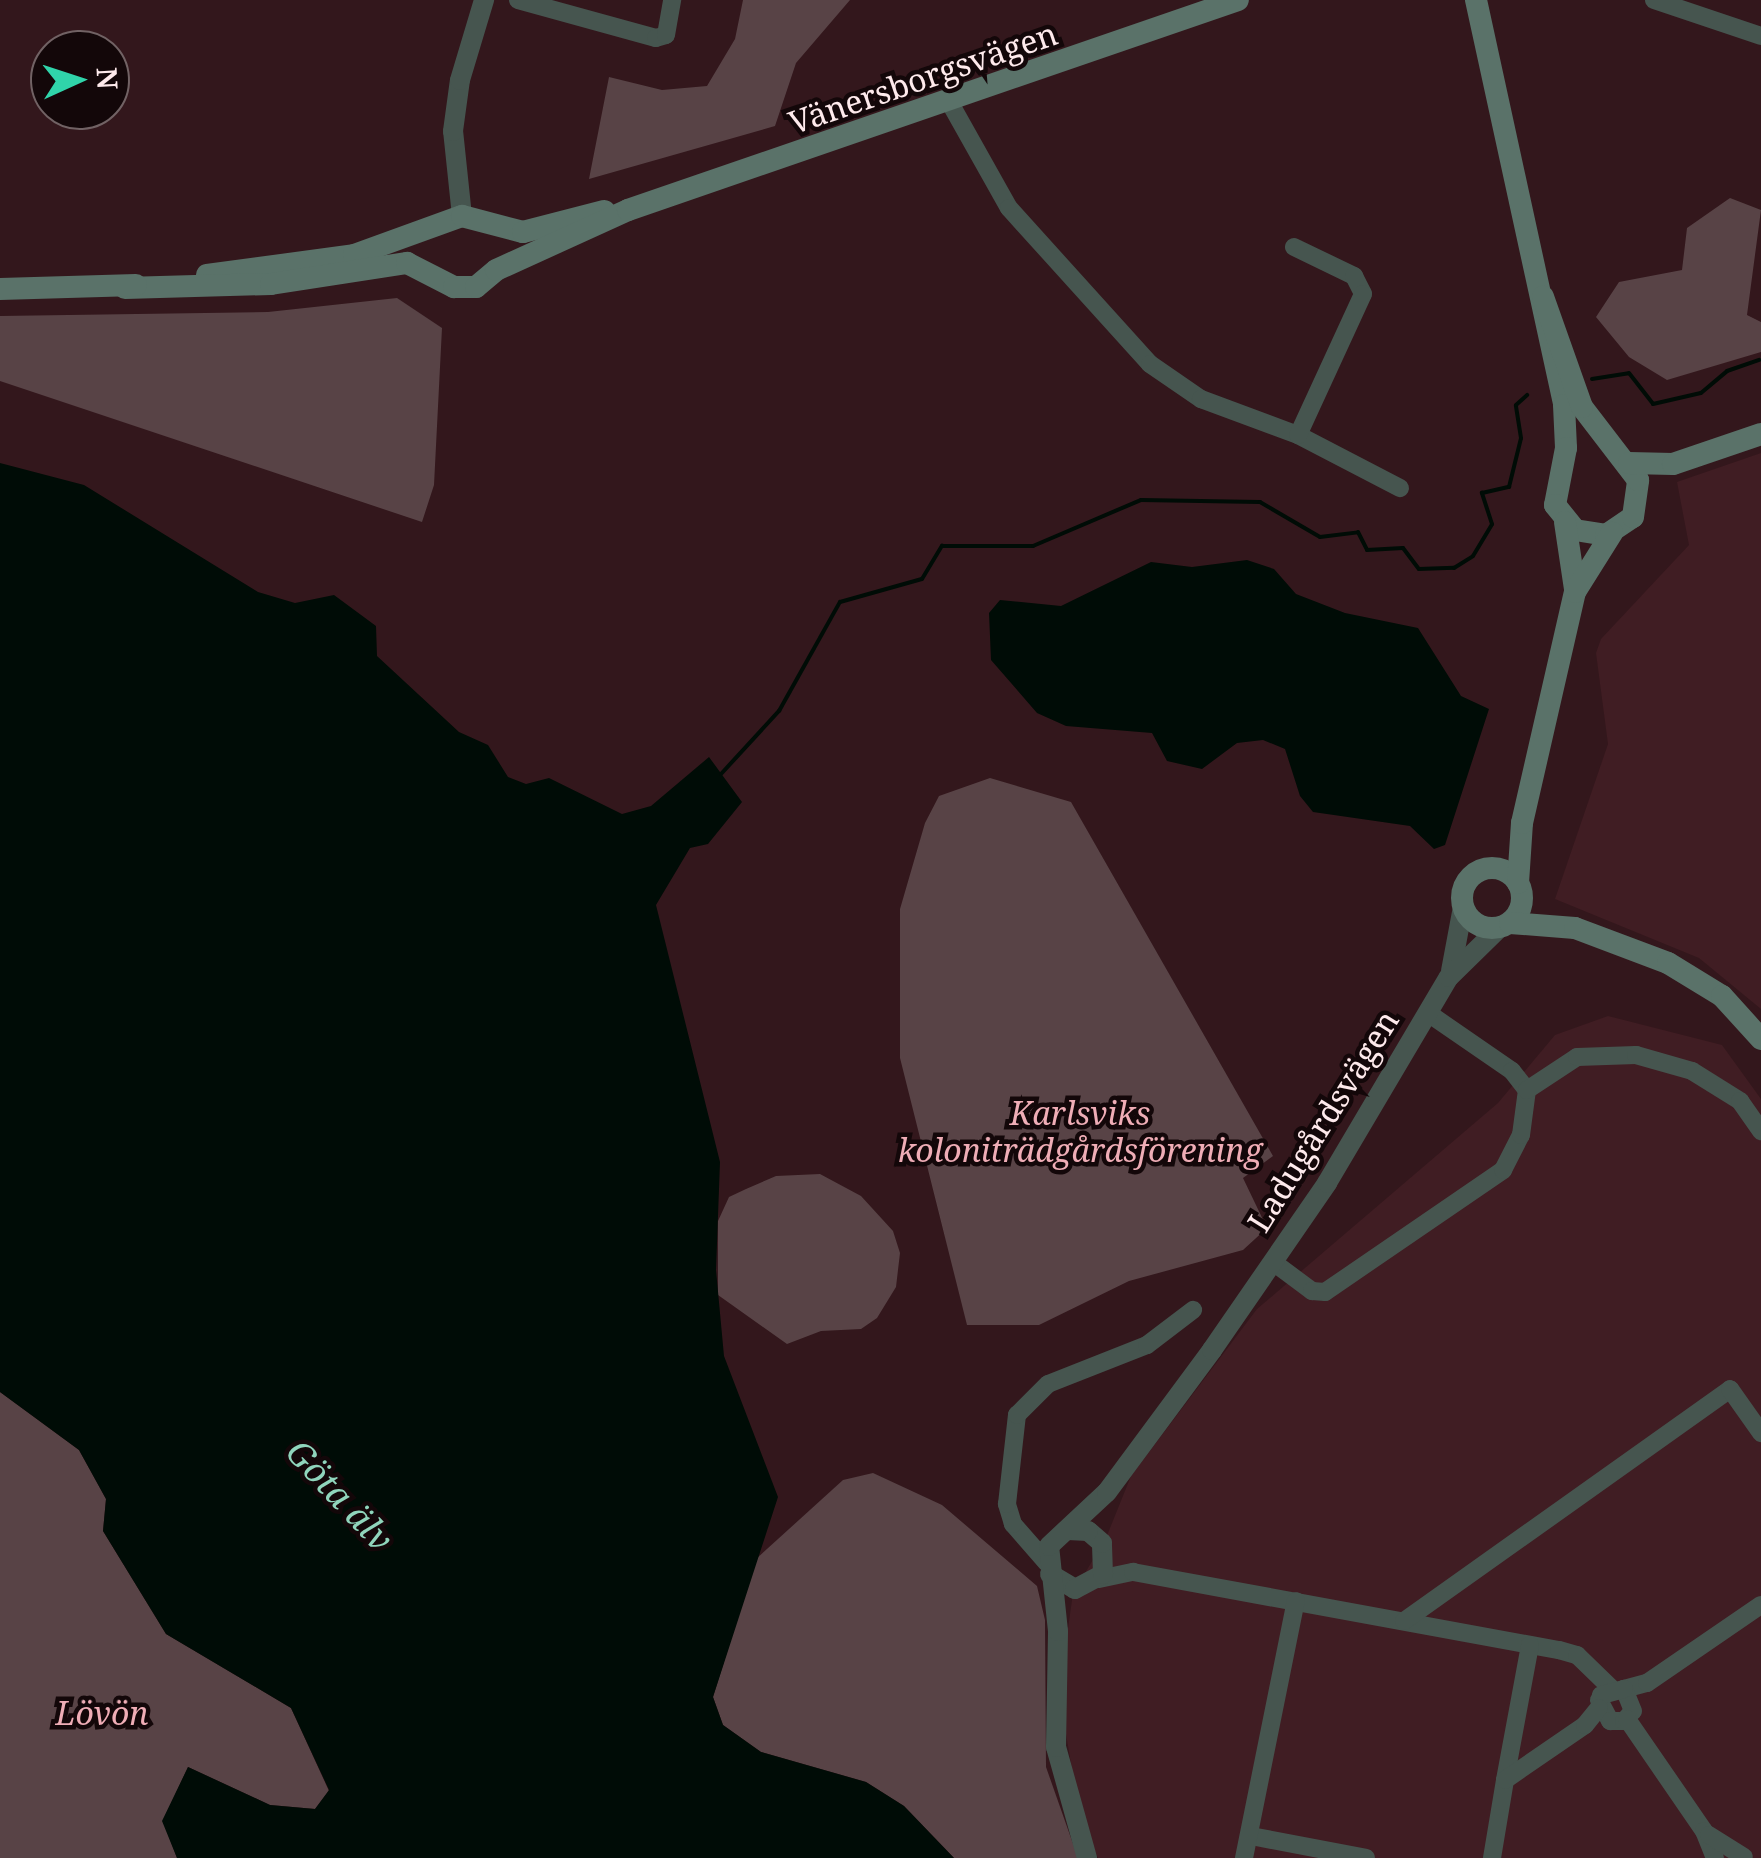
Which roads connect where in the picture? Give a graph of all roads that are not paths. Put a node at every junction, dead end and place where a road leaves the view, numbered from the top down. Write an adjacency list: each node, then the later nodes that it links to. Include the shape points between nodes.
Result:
1 (484, 0): 14 (street, via 453,130)
2 (518, 0): 3 (street, via 656,38 666,35)
3 (672, 0)
4 (1238, 0): 11 (main road, Vänersborgsvägen)
5 (1464, 0): 12 (main road, via 1487,98)
6 (1476, 0): 10 (main road)
7 (1494, 0): 10 (main road)
8 (1654, 0): 9 (street)
9 (1761, 36)
10 (1494, 69): 12 (main road)
11 (950, 104): 13 (main road, Vänersborgsvägen); 24 (street, via 1009,208 1150,364 1201,399)
12 (1502, 128): 22 (main road)
13 (628, 210): 15 (main road, Vänersborgsvägen, via 523,232); 18 (main road, Vänersborgsvägen)
14 (462, 216): 15 (main road, Vänersborgsvägen); 16 (main road, Vänersborgsvägen)
15 (490, 227): 18 (main road, via 500,248)
16 (438, 228): 19 (main road, via 428,253); 20 (main road, Vänersborgsvägen, via 354,255)
17 (1294, 247): 24 (street, via 1354,276 1363,294)
18 (496, 270): 19 (main road, Vänersborgsvägen, via 472,288)
19 (438, 278): 20 (main road, Vänersborgsvägen, via 406,263 271,284)
20 (125, 288): 21 (main road, Vänersborgsvägen)
21 (0, 289)
22 (1543, 297): 25 (main road, via 1582,407); 27 (main road, via 1565,416)
23 (1761, 434): 26 (main road)
24 (1298, 435): 28 (street)
25 (1622, 458): 26 (main road); 27 (main road, via 1589,450); 29 (main road, via 1640,486)
26 (1690, 459): 29 (main road)
27 (1562, 466): 30 (main road, via 1553,492)
28 (1400, 488)
29 (1638, 506): 31 (main road)
30 (1564, 522): 31 (main road, via 1587,535); 32 (main road, Ladugårdsvägen)
31 (1612, 533): 32 (main road, Ladugårdsvägen, via 1591,557)
32 (1575, 592): 33 (main road, Ladugårdsvägen)
33 (1522, 823): 34 (main road, Ladugårdsvägen); 35 (main road, Ladugårdsvägen)
34 (1486, 869): 35 (main road, via 1502,870); 36 (main road, Ladugårdsvägen, via 1468,881)
35 (1520, 886): 37 (main road, Ladugårdsvägen, via 1520,910); 38 (main road)
36 (1463, 907): 37 (main road, via 1477,924); 39 (street, Ladugårdsvägen)
37 (1504, 926): 38 (main road); 39 (street, Ladugårdsvägen)
38 (1576, 928): 41 (main road, via 1688,973 1722,996)
39 (1449, 978): 40 (street, Ladugårdsvägen)
40 (1428, 1013): 42 (street, Ladugårdsvägen); 44 (street, Ladugårdsvägen)
41 (1761, 1039)
42 (1527, 1090): 43 (street, via 1577,1058 1636,1055 1720,1084); 44 (street, Ladugårdsvägen, via 1521,1135 1503,1170 1326,1292)
43 (1761, 1131)
44 (1273, 1262): 47 (street, Ladugårdsvägen)
45 (1192, 1310): 49 (street, via 1147,1345 1048,1384 1025,1404 1013,1430 1005,1486 1013,1524)
46 (1761, 1433): 56 (street, via 1730,1389)
47 (1108, 1492): 48 (street, Ladugårdsvägen); 50 (street, Ladugårdsvägen)
48 (1062, 1533): 49 (street); 50 (street, via 1088,1530); 51 (street)
49 (1033, 1541): 51 (street)
50 (1104, 1549): 52 (street); 53 (street)
51 (1048, 1568): 53 (street, via 1063,1586); 57 (street)
52 (1132, 1572): 53 (street); 54 (street)
53 (1090, 1584): 57 (street)
54 (1296, 1601): 56 (street); 62 (street)
55 (1761, 1605): 59 (street)
56 (1404, 1622): 58 (street)
57 (1058, 1632): 64 (street, via 1056,1748)
58 (1530, 1645): 59 (street, via 1577,1656); 60 (street)
59 (1615, 1703): 60 (street); 61 (street)
60 (1505, 1780): 67 (street)
61 (1704, 1831): 68 (street); 69 (street)
62 (1252, 1836): 65 (street); 66 (street)
63 (1761, 1846): 69 (street)
64 (1087, 1858)
65 (1244, 1858)
66 (1366, 1858)
67 (1492, 1858)
68 (1715, 1858)
69 (1747, 1858)

